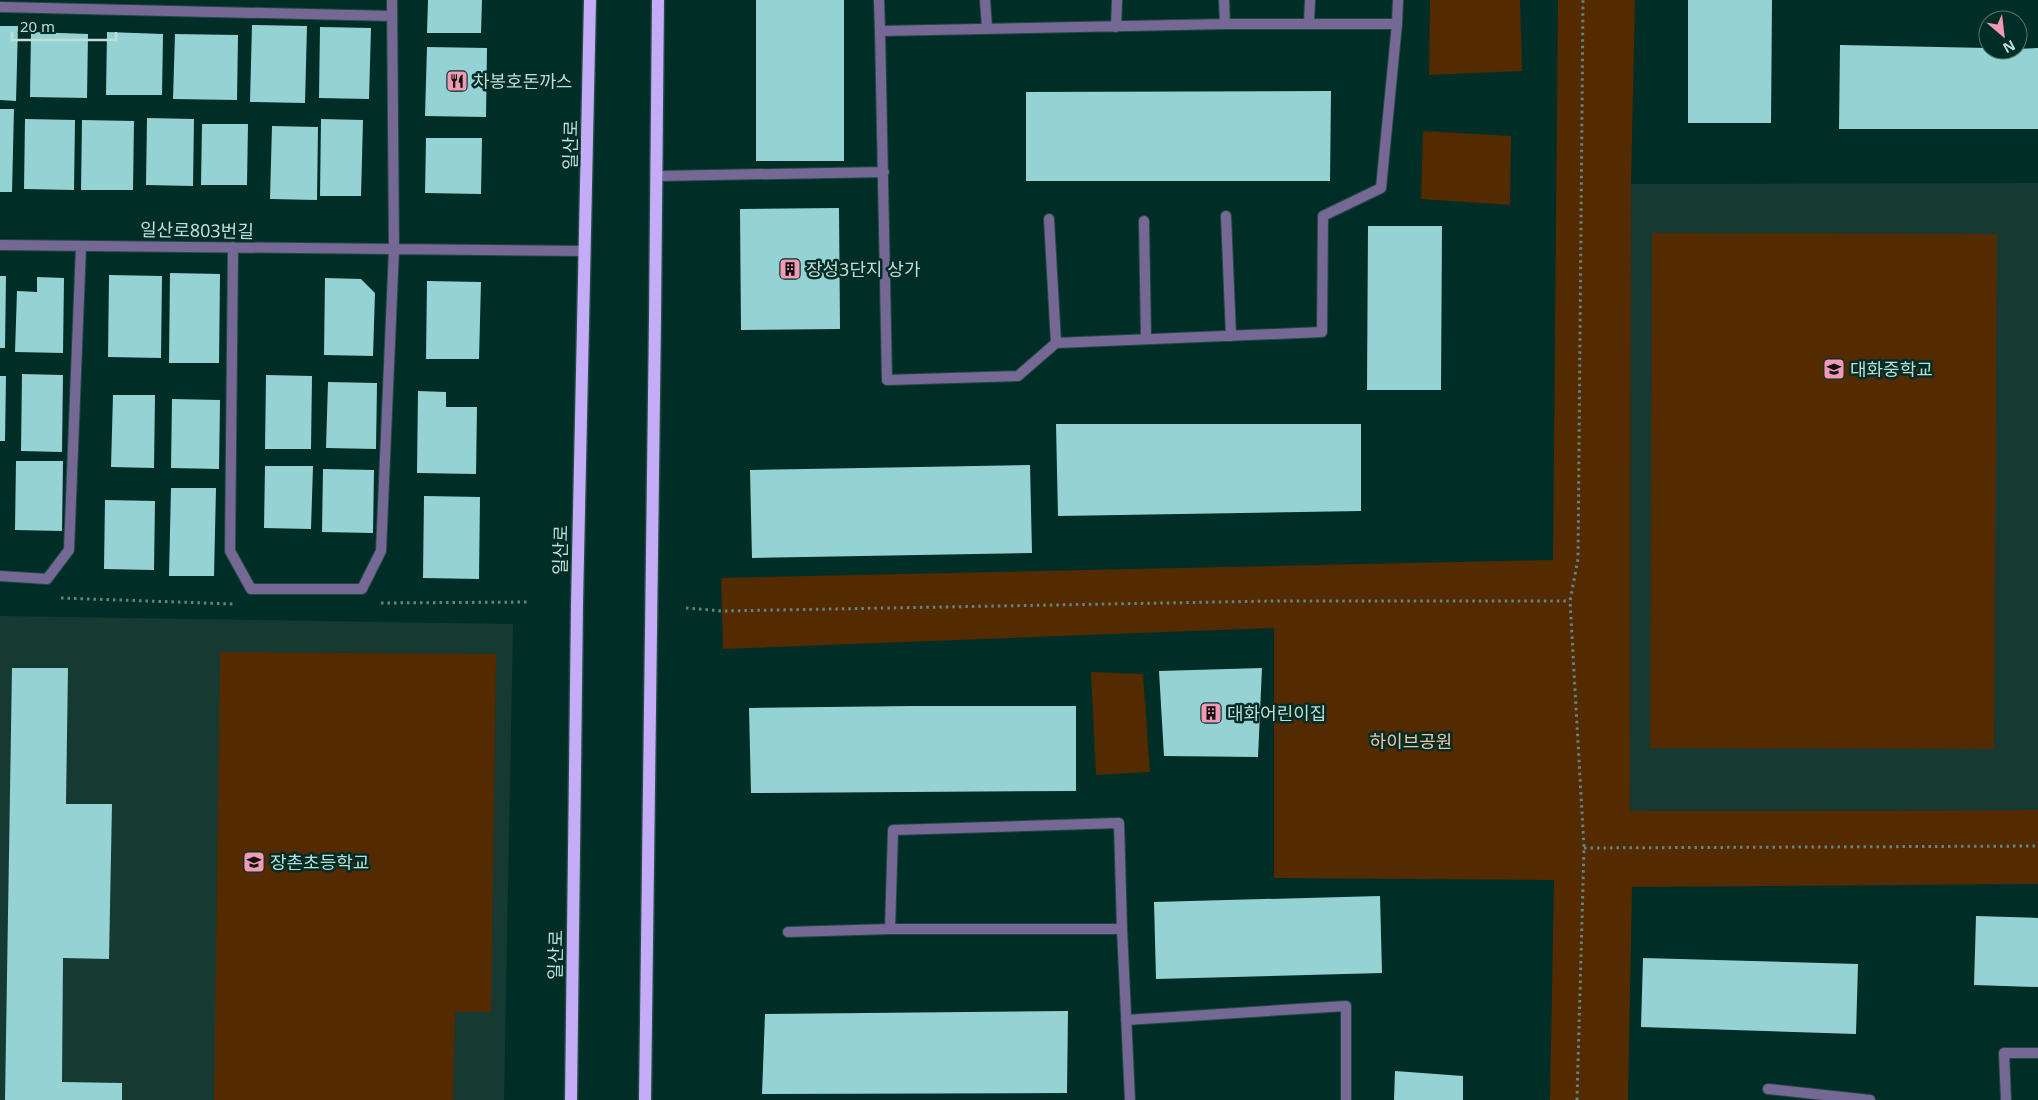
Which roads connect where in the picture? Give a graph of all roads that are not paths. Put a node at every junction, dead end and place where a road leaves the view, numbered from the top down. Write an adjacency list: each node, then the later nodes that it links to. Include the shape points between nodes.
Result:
1 (392, 0): 11 (street)
2 (590, 0): 27 (main road, 일산로)
3 (658, 0): 19 (main road)
4 (880, 0): 17 (street)
5 (985, 0): 15 (street)
6 (1117, 0): 16 (street)
7 (1224, 0): 12 (street)
8 (1310, 0): 13 (street)
9 (1398, 0): 14 (street)
10 (0, 7): 11 (street)
11 (392, 16): 26 (street)
12 (1225, 24): 13 (street); 16 (street)
13 (1309, 24): 14 (street)
14 (1397, 24): 28 (street, via 1381,188 1323,216 1322,332)
15 (987, 28): 16 (street); 17 (street)
16 (1116, 28)
17 (880, 31): 18 (street)
18 (884, 172): 19 (street); 30 (street, via 887,380 1018,376)
19 (658, 176): 39 (main road, via 654,250)
20 (1226, 216): 28 (street)
21 (1049, 219): 30 (street)
22 (1144, 221): 29 (street)
23 (0, 245): 24 (street, 일산로803번길)
24 (81, 246): 25 (street, 일산로803번길); 31 (street, via 69,550 47,579)
25 (233, 247): 26 (street, 일산로803번길); 26 (street, via 230,551 251,589 362,589 380,551)
26 (394, 249): 27 (street, 일산로803번길)
27 (585, 251): 38 (main road, 일산로, via 576,604)
28 (1231, 336): 29 (street)
29 (1146, 339): 30 (street)
30 (1056, 343)
31 (0, 576)
32 (890, 929): 33 (street); 33 (street, via 893,830 1119,823); 34 (street)
33 (1122, 929): 35 (street)
34 (788, 932)
35 (1126, 1020): 40 (street); 41 (street, via 1346,1006)
36 (2038, 1053): 43 (street, via 2004,1053)
37 (1768, 1089): 42 (street)
38 (571, 1100)
39 (645, 1100)
40 (1130, 1100)
41 (1346, 1100)
42 (1870, 1100)
43 (2006, 1100)

